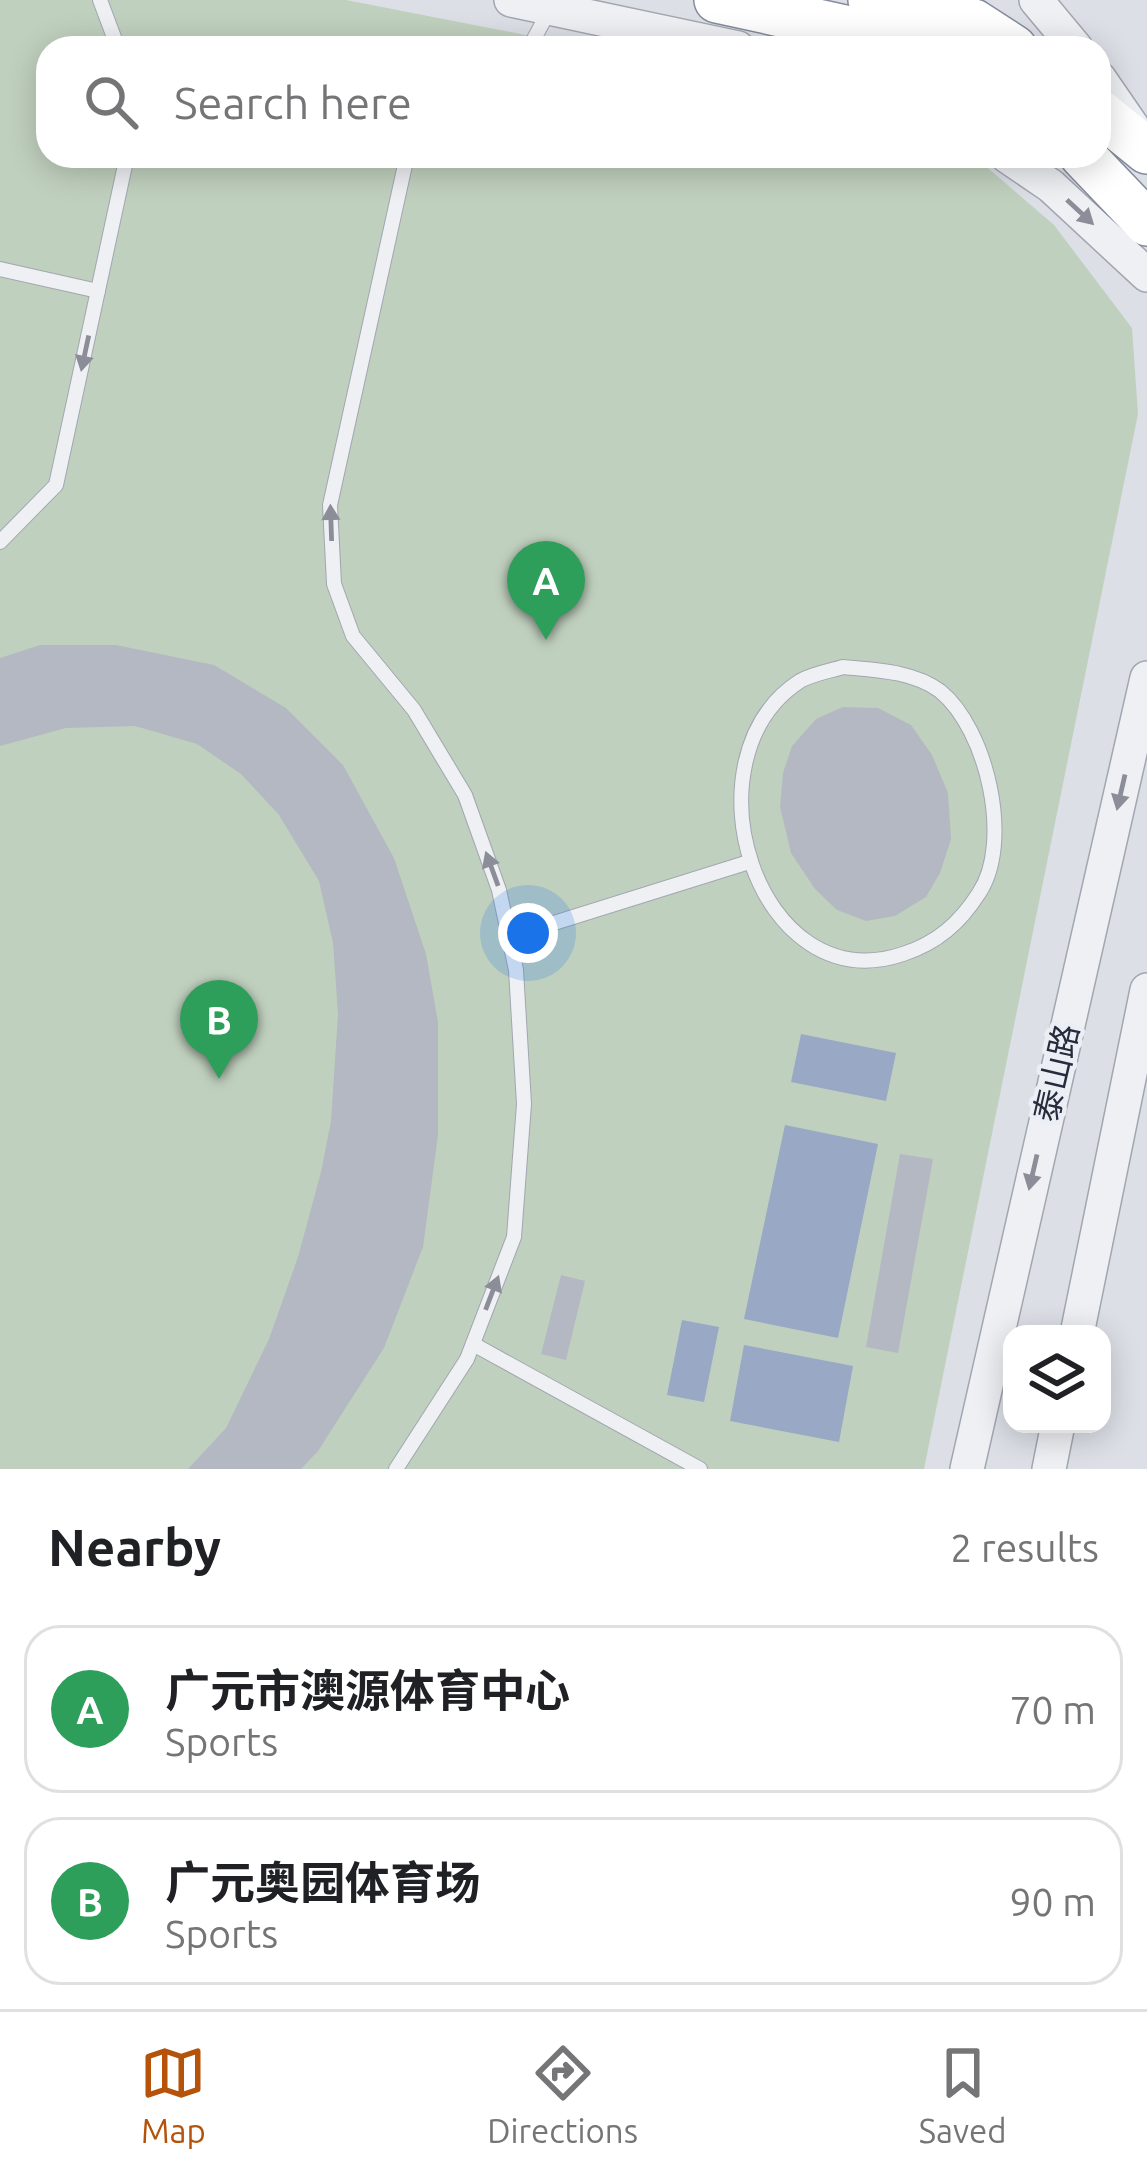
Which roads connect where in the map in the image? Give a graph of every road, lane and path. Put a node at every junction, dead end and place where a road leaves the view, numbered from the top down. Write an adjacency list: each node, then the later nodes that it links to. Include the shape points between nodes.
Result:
1 (100, 0): 8 (lane)
2 (511, 0): 6 (street)
3 (716, 0): 11 (highway)
4 (871, 0): 7 (highway)
5 (1036, 0): 12 (street)
6 (552, 4): 9 (lane); 10 (street)
7 (968, 23)
8 (114, 36)
9 (535, 36)
10 (687, 36)
11 (881, 36)
12 (1066, 36)
13 (1111, 96): 15 (street)
14 (1111, 121): 15 (highway)
15 (1147, 149)
16 (124, 168): 24 (lane)
17 (404, 168): 30 (lane, one-way to 17, via 465,795 414,710 353,636 334,584 330,505)
18 (1025, 168): 23 (street, one-way to 23)
19 (1092, 168): 23 (street)
20 (1095, 168): 21 (highway)
21 (1147, 223)
22 (0, 269): 24 (lane)
23 (1147, 273)
24 (98, 291): 26 (lane, one-way to 26, via 56,485)
25 (0, 518): 26 (lane)
26 (14, 528): 27 (lane)
27 (0, 542)
28 (1147, 678): 37 (street, 泰山路, one-way to 37)
29 (749, 862): 29 (lane, via 809,946 840,959 884,961 926,946 962,919 985,884 995,819 987,768 968,728 939,691 899,673 843,667 802,680 772,708 749,749 741,781); 30 (lane)
30 (509, 938): 33 (lane, one-way to 30, via 514,1238 524,1104)
31 (1147, 990): 32 (street)
32 (1079, 1325)
33 (473, 1344): 35 (lane); 36 (lane)
34 (1056, 1433): 38 (street)
35 (396, 1469)
36 (700, 1469)
37 (967, 1469)
38 (1049, 1469)

